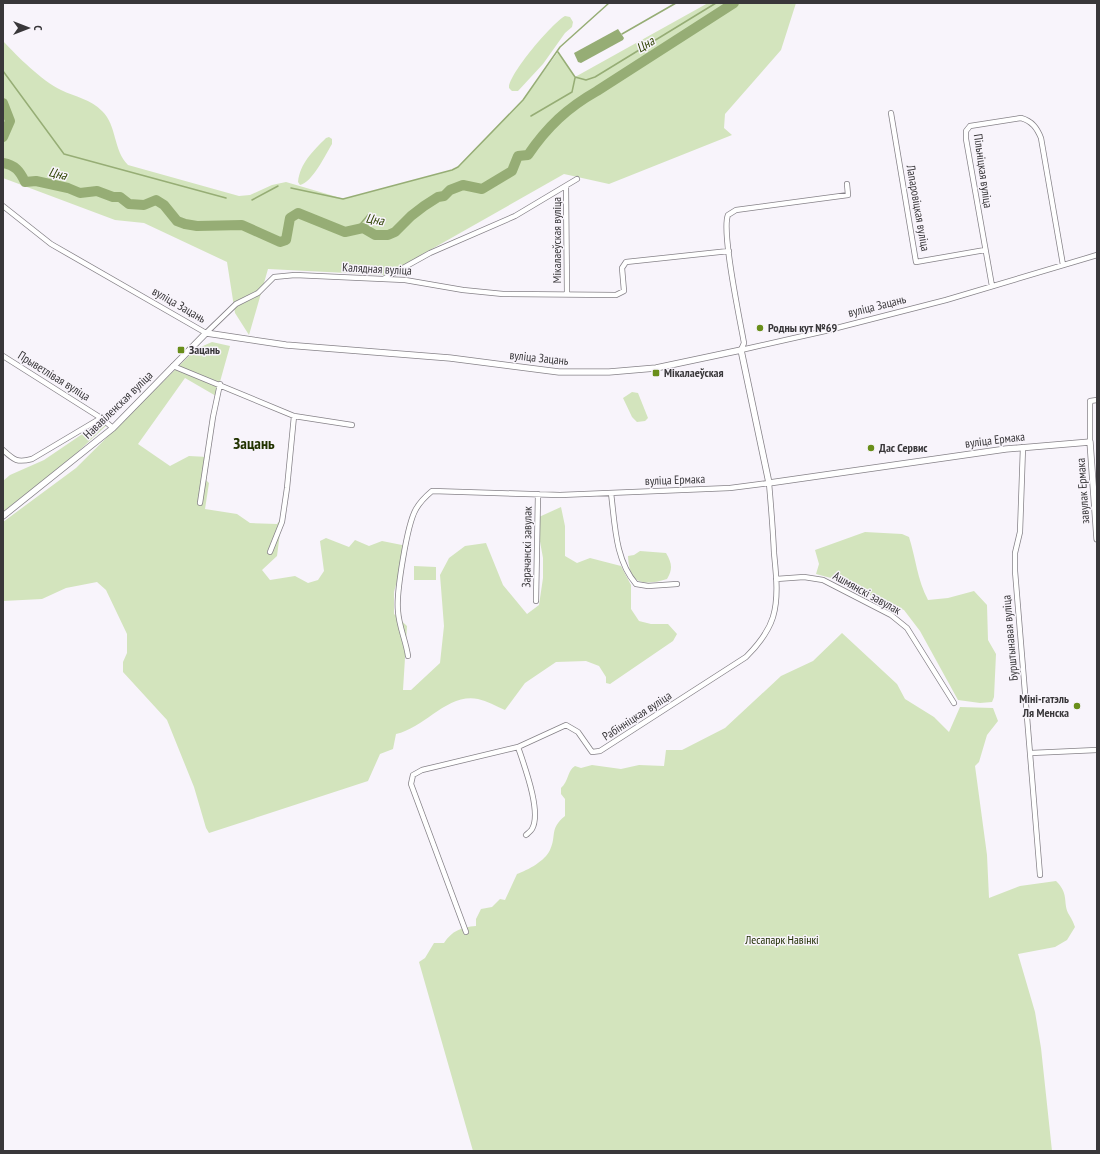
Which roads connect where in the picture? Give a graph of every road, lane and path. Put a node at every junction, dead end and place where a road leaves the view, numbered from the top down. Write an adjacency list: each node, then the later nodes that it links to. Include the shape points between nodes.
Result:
1 (891, 113): 6 (street, Лапаровіцкая вуліца, via 916,262)
2 (577, 179): 4 (street)
3 (847, 184): 7 (street, via 848,195 731,212 727,220)
4 (566, 186): 10 (street, via 515,216 430,253); 12 (street, Мікалаеўская вуліца)
5 (3, 206): 13 (street, вуліца Зацань, via 51,244)
6 (985, 250): 9 (street, Пільніцкая вуліца, via 966,130 970,126 1027,119 1034,124 1041,138); 11 (street, Пільніцкая вуліца)
7 (729, 251): 12 (street, Мікалаеўская вуліца, via 626,262 622,268 624,289 620,294); 14 (street, via 744,343)
8 (1097, 255): 9 (street, вуліца Зацань)
9 (1063, 265): 11 (street, вуліца Зацань)
10 (385, 278): 12 (street, Калядная вуліца, via 504,294); 13 (street, Калядная вуліца, via 295,274 274,278 258,293 236,304)
11 (992, 286): 14 (street, вуліца Зацань, via 946,300)
12 (567, 294)
13 (206, 333): 14 (street, вуліца Зацань, via 286,346 450,358 560,372 609,372 656,368); 16 (street, Нававіленская вуліца)
14 (741, 350): 26 (street)
15 (3, 356): 20 (street, Прыветлівая вуліца)
16 (173, 366): 17 (street); 22 (street, Нававіленская вуліца)
17 (220, 384): 19 (street); 29 (street)
18 (1097, 400): 23 (street, via 1090,401)
19 (294, 416): 21 (street); 33 (street, via 282,522)
20 (101, 418): 22 (street, Прыветлівая вуліца); 25 (street, via 32,459 22,462 12,459)
21 (352, 425)
22 (113, 428): 30 (street, Нававіленская вуліца)
23 (1090, 442): 24 (street, вуліца Ермака); 31 (street, завулак Ермака)
24 (1023, 447): 26 (street, вуліца Ермака); 41 (street, Бурштынавая вуліца, via 1020,532 1015,553 1015,571)
25 (3, 450)
26 (769, 483): 27 (street, вуліца Ермака, via 730,488); 34 (street, Рабінніцкая вуліца)
27 (611, 493): 28 (street, вуліца Ермака); 35 (street, via 621,556 627,574 636,584)
28 (538, 494): 36 (street, Зарачанскі завулак); 37 (street, вуліца Ермака, via 432,491 426,496 415,510 411,524 397,598)
29 (200, 503)
30 (3, 516)
31 (1096, 521): 32 (street, завулак Ермака)
32 (1097, 539)
33 (270, 552)
34 (776, 579): 38 (street, Ашмянскі завулак, via 804,577 823,580 891,615 907,628); 39 (street, Рабінніцкая вуліца, via 773,616 754,649 746,657 616,742 600,751 592,752 578,732 566,725)
35 (677, 584)
36 (536, 601)
37 (408, 656)
38 (954, 703)
39 (518, 747): 42 (street, via 534,798 533,829); 44 (street, Рабінніцкая вуліца, via 422,770 411,779)
40 (1097, 750): 41 (street)
41 (1031, 753): 43 (street, Бурштынавая вуліца)
42 (526, 835)
43 (1040, 875)
44 (466, 932)

